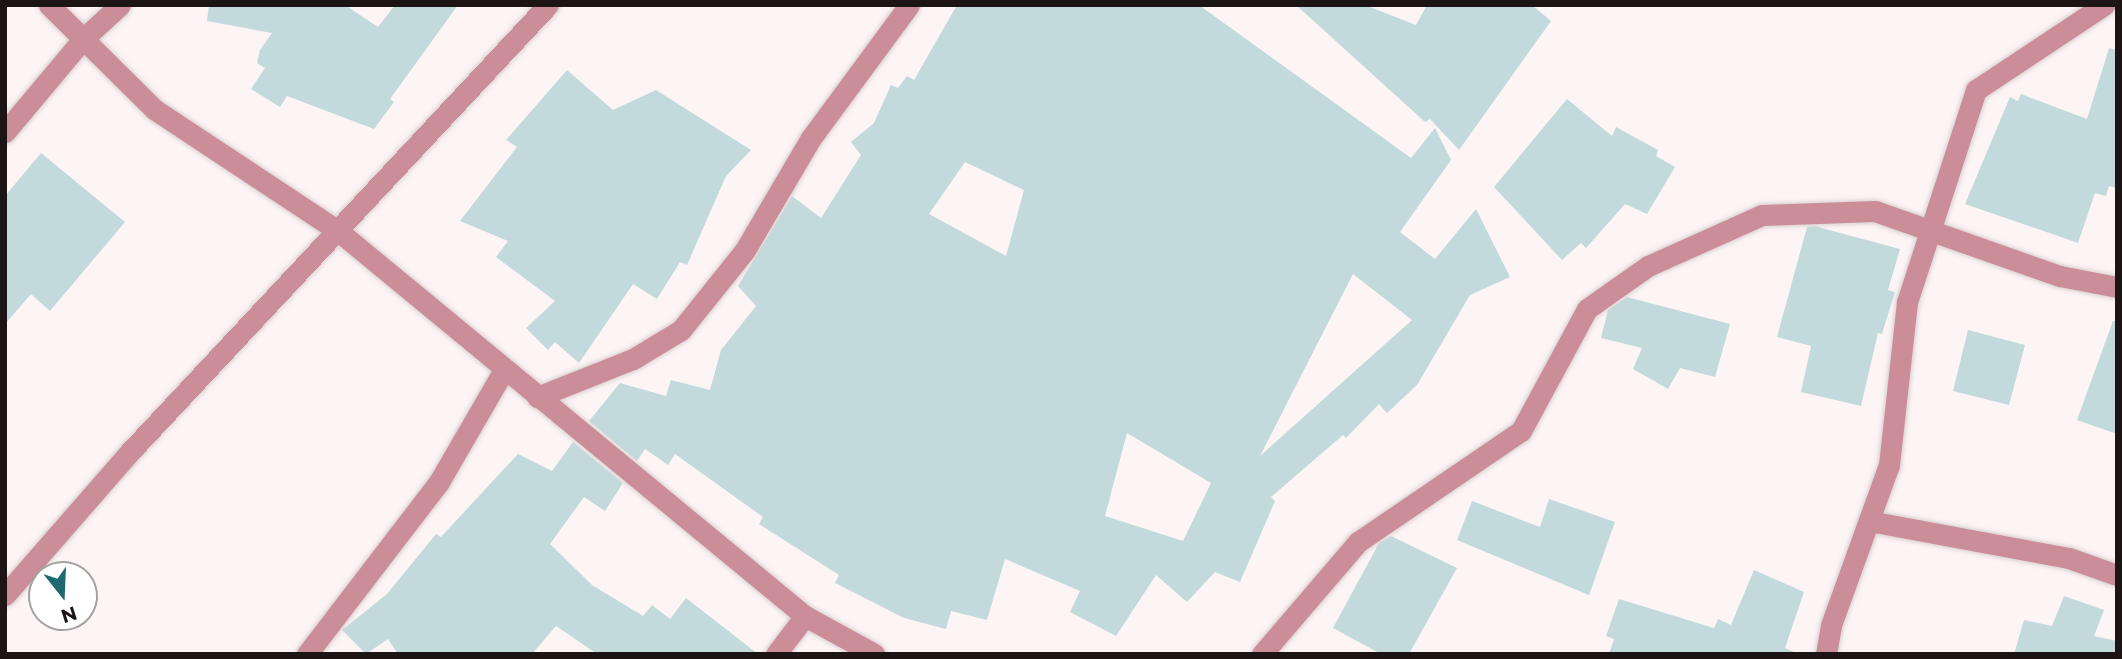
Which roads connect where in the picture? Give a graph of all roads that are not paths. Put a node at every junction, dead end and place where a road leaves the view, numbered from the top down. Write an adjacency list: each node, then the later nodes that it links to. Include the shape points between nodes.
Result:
1 (49, 5): 6 (street)
2 (120, 5): 6 (street)
3 (548, 5): 9 (street)
4 (909, 5): 12 (street, via 811,138 745,250 681,330 633,359)
5 (2104, 5): 8 (street, via 1976,90)
6 (83, 39): 7 (street); 9 (street, via 154,109)
7 (5, 132)
8 (1932, 228): 10 (street, via 2060,276); 13 (street, via 1907,302 1889,465); 20 (street, via 1875,211 1762,215 1648,266 1587,309 1521,431 1358,542)
9 (338, 230): 11 (street); 15 (street, via 127,455)
10 (2117, 287)
11 (504, 370): 12 (street); 17 (street, via 439,482)
12 (537, 397): 16 (street)
13 (1869, 522): 14 (street, via 2069,558); 21 (street, via 1831,625)
14 (2117, 575)
15 (5, 595)
16 (805, 616): 18 (street); 19 (street)
17 (307, 654)
18 (776, 654)
19 (874, 654)
20 (1262, 654)
21 (1826, 654)

